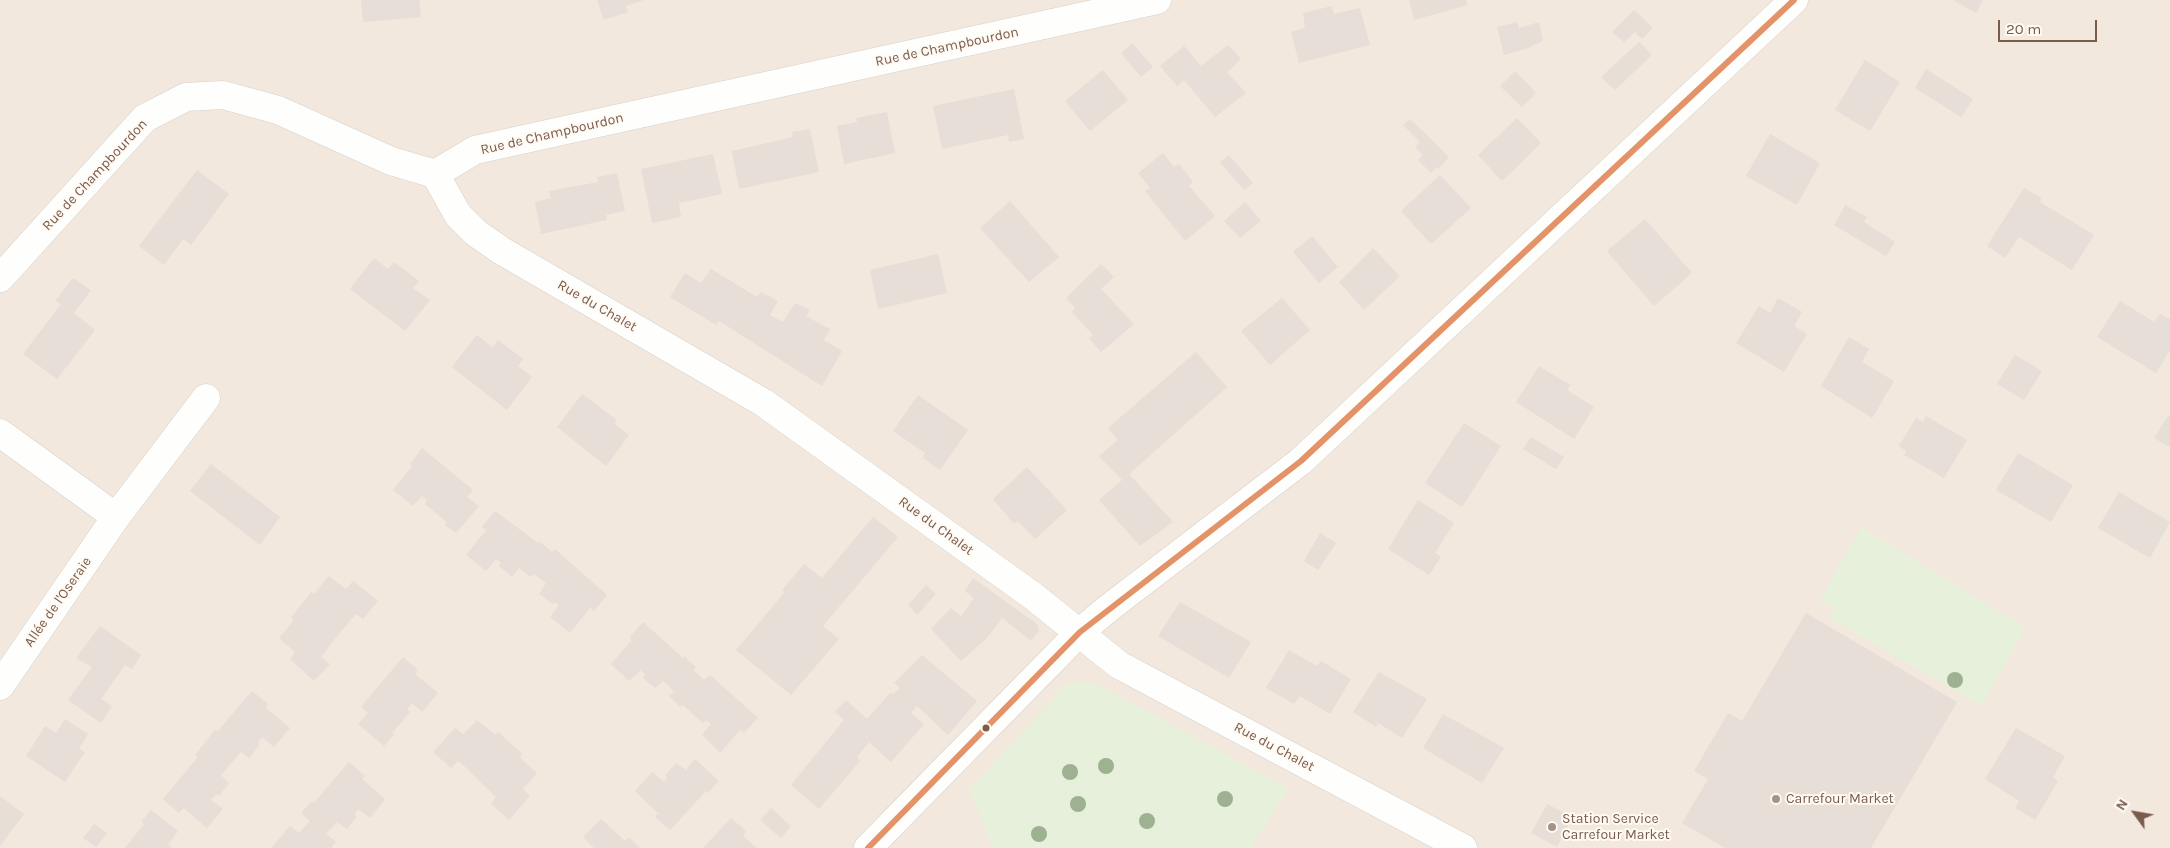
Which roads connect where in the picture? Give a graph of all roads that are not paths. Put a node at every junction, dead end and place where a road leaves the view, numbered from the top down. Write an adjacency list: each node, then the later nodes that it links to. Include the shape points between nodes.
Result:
1 (1157, 0): 3 (street, Rue de Champbourdon)
2 (1794, 0): 9 (street, via 1301,461)
3 (1120, 4): 4 (street, Rue de Champbourdon, via 475,150)
4 (435, 174): 5 (street, Rue de Champbourdon, via 391,162 278,110 223,95 186,98 145,118); 9 (street, Rue du Chalet, via 458,215 476,233 510,256 764,403)
5 (0, 278)
6 (206, 398): 8 (street, Allée de l'Oseraie)
7 (0, 433): 8 (street)
8 (116, 518): 10 (street, Allée de l'Oseraie)
9 (1080, 632): 11 (street); 12 (street, Rue du Chalet, via 1119,665)
10 (0, 686)
11 (868, 848)
12 (1463, 848)

